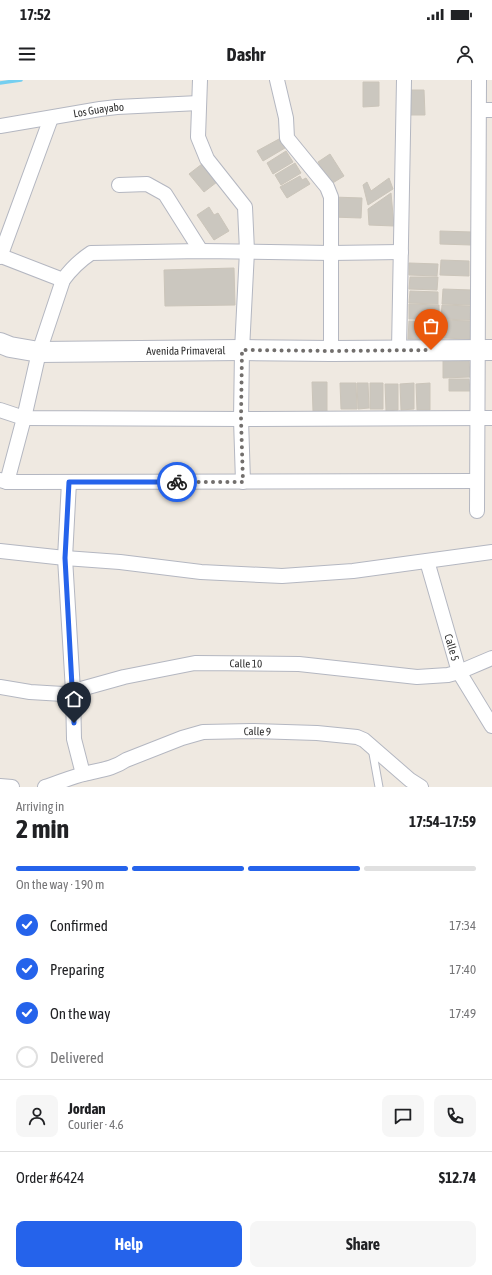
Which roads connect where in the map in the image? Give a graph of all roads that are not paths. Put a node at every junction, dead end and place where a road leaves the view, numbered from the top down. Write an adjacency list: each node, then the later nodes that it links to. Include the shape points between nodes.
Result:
1 (200, 80): 5 (street)
2 (277, 80): 13 (street, via 286,118 286,138 327,186 331,197)
3 (404, 80): 12 (street)
4 (479, 80): 6 (street)
5 (199, 103): 7 (street, Los Guayabo, via 117,107); 11 (street, via 198,137 207,159 245,207)
6 (486, 110): 16 (street)
7 (51, 118): 8 (street, Los Guayabo); 14 (street)
8 (0, 126)
9 (119, 185): 10 (street, via 147,184 166,194)
10 (201, 251): 11 (street); 15 (street, via 91,254 79,261)
11 (247, 251): 13 (street); 18 (street)
12 (401, 252): 13 (street); 19 (street)
13 (331, 253): 21 (street)
14 (0, 257): 15 (street)
15 (64, 280): 22 (street)
16 (485, 281): 20 (street)
17 (0, 343): 22 (street, Avenida Primaveral)
18 (242, 350): 21 (street, Avenida Primaveral); 22 (street, Avenida Primaveral); 27 (street)
19 (399, 350): 20 (street, Avenida Primaveral); 21 (street, Avenida Primaveral)
20 (485, 350): 25 (street)
21 (331, 351)
22 (39, 352): 24 (street)
23 (0, 410): 24 (street)
24 (24, 418): 27 (street); 28 (street)
25 (478, 418): 26 (street); 27 (street); 29 (street)
26 (492, 418)
27 (241, 419): 31 (street)
28 (4, 481): 30 (street)
29 (477, 481): 31 (street); 32 (street)
30 (69, 482): 31 (street); 35 (street)
31 (243, 482)
32 (477, 511)
33 (0, 551): 35 (street)
34 (492, 552): 36 (street)
35 (65, 558): 36 (street, via 201,572 282,576 353,572); 40 (street)
36 (427, 561): 38 (street, Calle 5)
37 (492, 658): 38 (street, Calle 10)
38 (459, 672): 40 (street, Calle 10, via 417,677 299,664 195,663 124,677); 41 (street, Calle 5)
39 (0, 687): 40 (street, Calle 10, via 63,694)
40 (73, 692): 43 (street, via 74,739)
41 (492, 726)
42 (371, 745): 43 (street, Calle 9, via 357,737 317,733 203,732 133,757 109,769); 47 (lane); 48 (street, Calle 9)
43 (83, 774): 46 (street, Calle 9)
44 (0, 786): 45 (street)
45 (12, 787)
46 (44, 787)
47 (379, 787)
48 (421, 787)

